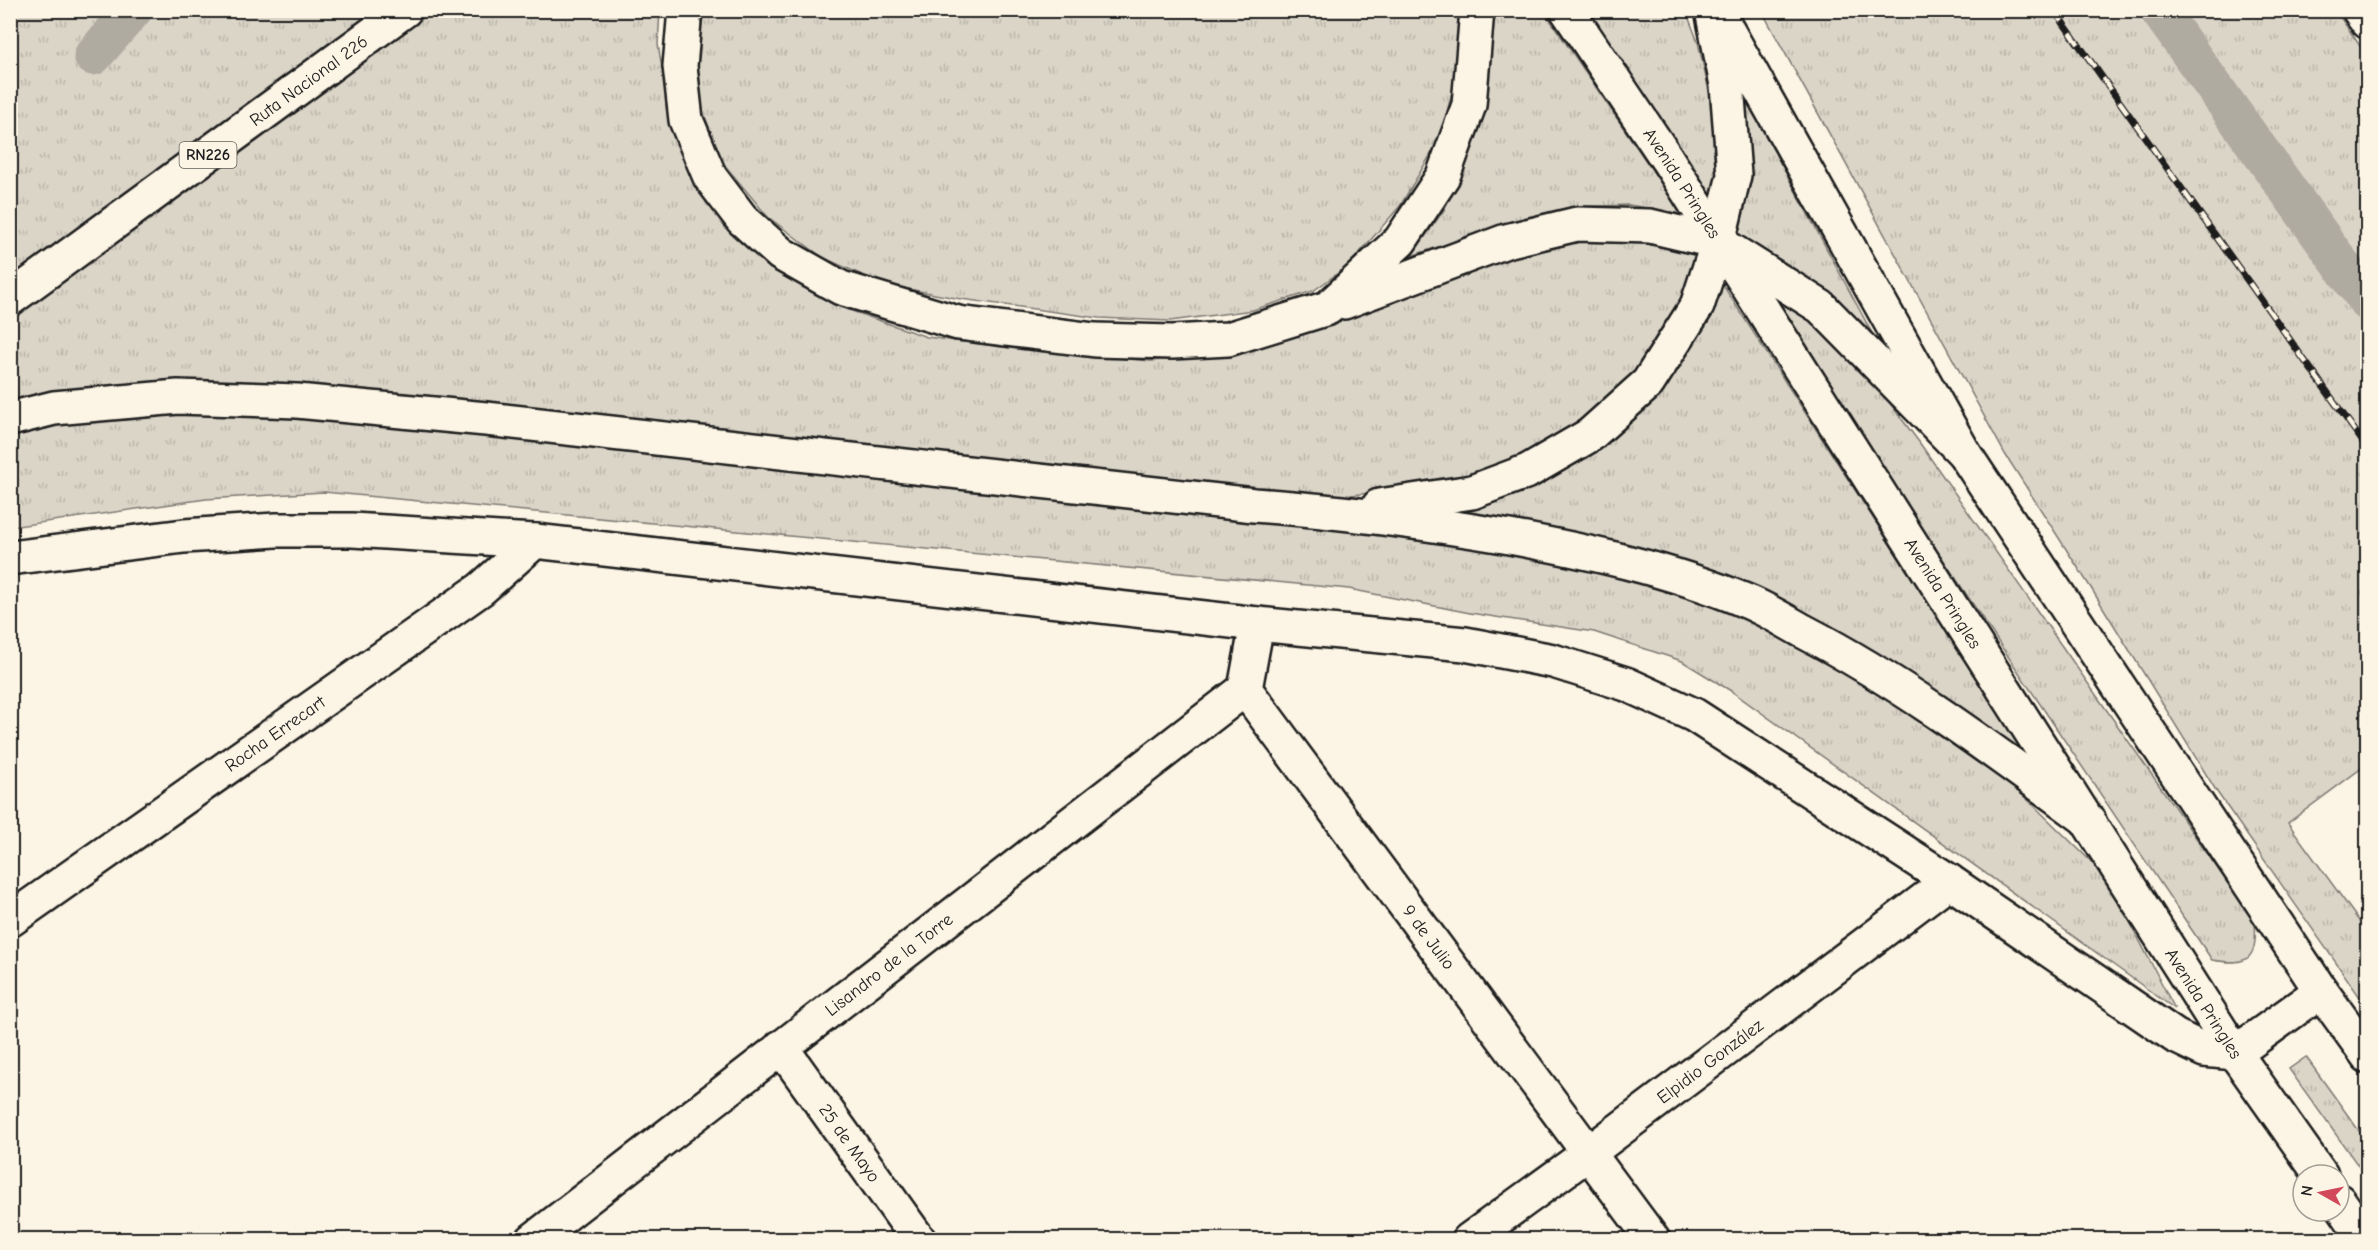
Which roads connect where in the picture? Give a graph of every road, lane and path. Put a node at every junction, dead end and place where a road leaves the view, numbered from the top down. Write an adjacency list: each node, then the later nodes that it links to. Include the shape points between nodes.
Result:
1 (405, 10): 9 (main road, Ruta Nacional 226 / RN226)
2 (685, 10): 10 (main road, via 680,66 686,120 710,177 742,219 781,254 841,288 958,323 1095,340 1228,339)
3 (1477, 10): 10 (main road, via 1469,105 1443,176 1400,241)
4 (1567, 10): 8 (main road, Avenida Pringles)
5 (1714, 10): 8 (main road, via 1727,85 1734,175); 12 (main road)
6 (2359, 10): 7 (main road)
7 (2367, 22)
8 (1718, 242): 10 (main road, via 1650,226 1577,224 1506,241); 12 (main road, via 1821,307); 13 (main road, via 1697,306 1648,382 1590,435 1528,471 1472,492 1408,503); 18 (main road, Avenida Pringles)
9 (10, 299)
10 (1328, 309)
11 (10, 419): 13 (main road, via 54,408 178,397 297,401)
12 (1964, 453): 21 (main road)
13 (1326, 510): 18 (main road, via 1566,547 1664,571 1748,602 1833,646 1944,715)
14 (534, 541): 15 (main road, via 352,530 276,530 184,536); 16 (main road); 20 (main road, Rocha Errecart, via 455,608)
15 (10, 558)
16 (1257, 624): 17 (main road); 19 (main road, via 1465,644 1553,661 1626,684 1694,715)
17 (1245, 689): 22 (main road, Lisandro de la Torre); 25 (main road, 9 de Julio)
18 (2089, 821): 23 (main road, Avenida Pringles)
19 (1949, 881): 23 (main road, via 2175,1036 2204,1050); 25 (main road, Elpidio González)
20 (10, 920)
21 (2321, 991): 23 (main road); 24 (main road)
22 (781, 1047): 28 (main road, Lisandro de la Torre); 29 (main road, 25 de Mayo)
23 (2235, 1053): 26 (main road, Avenida Pringles)
24 (2367, 1056)
25 (1590, 1152): 30 (main road, Elpidio González); 31 (main road, 9 de Julio)
26 (2313, 1163)
27 (2351, 1218): 32 (main road)
28 (533, 1239)
29 (919, 1239)
30 (1469, 1239)
31 (1653, 1239)
32 (2366, 1239)

